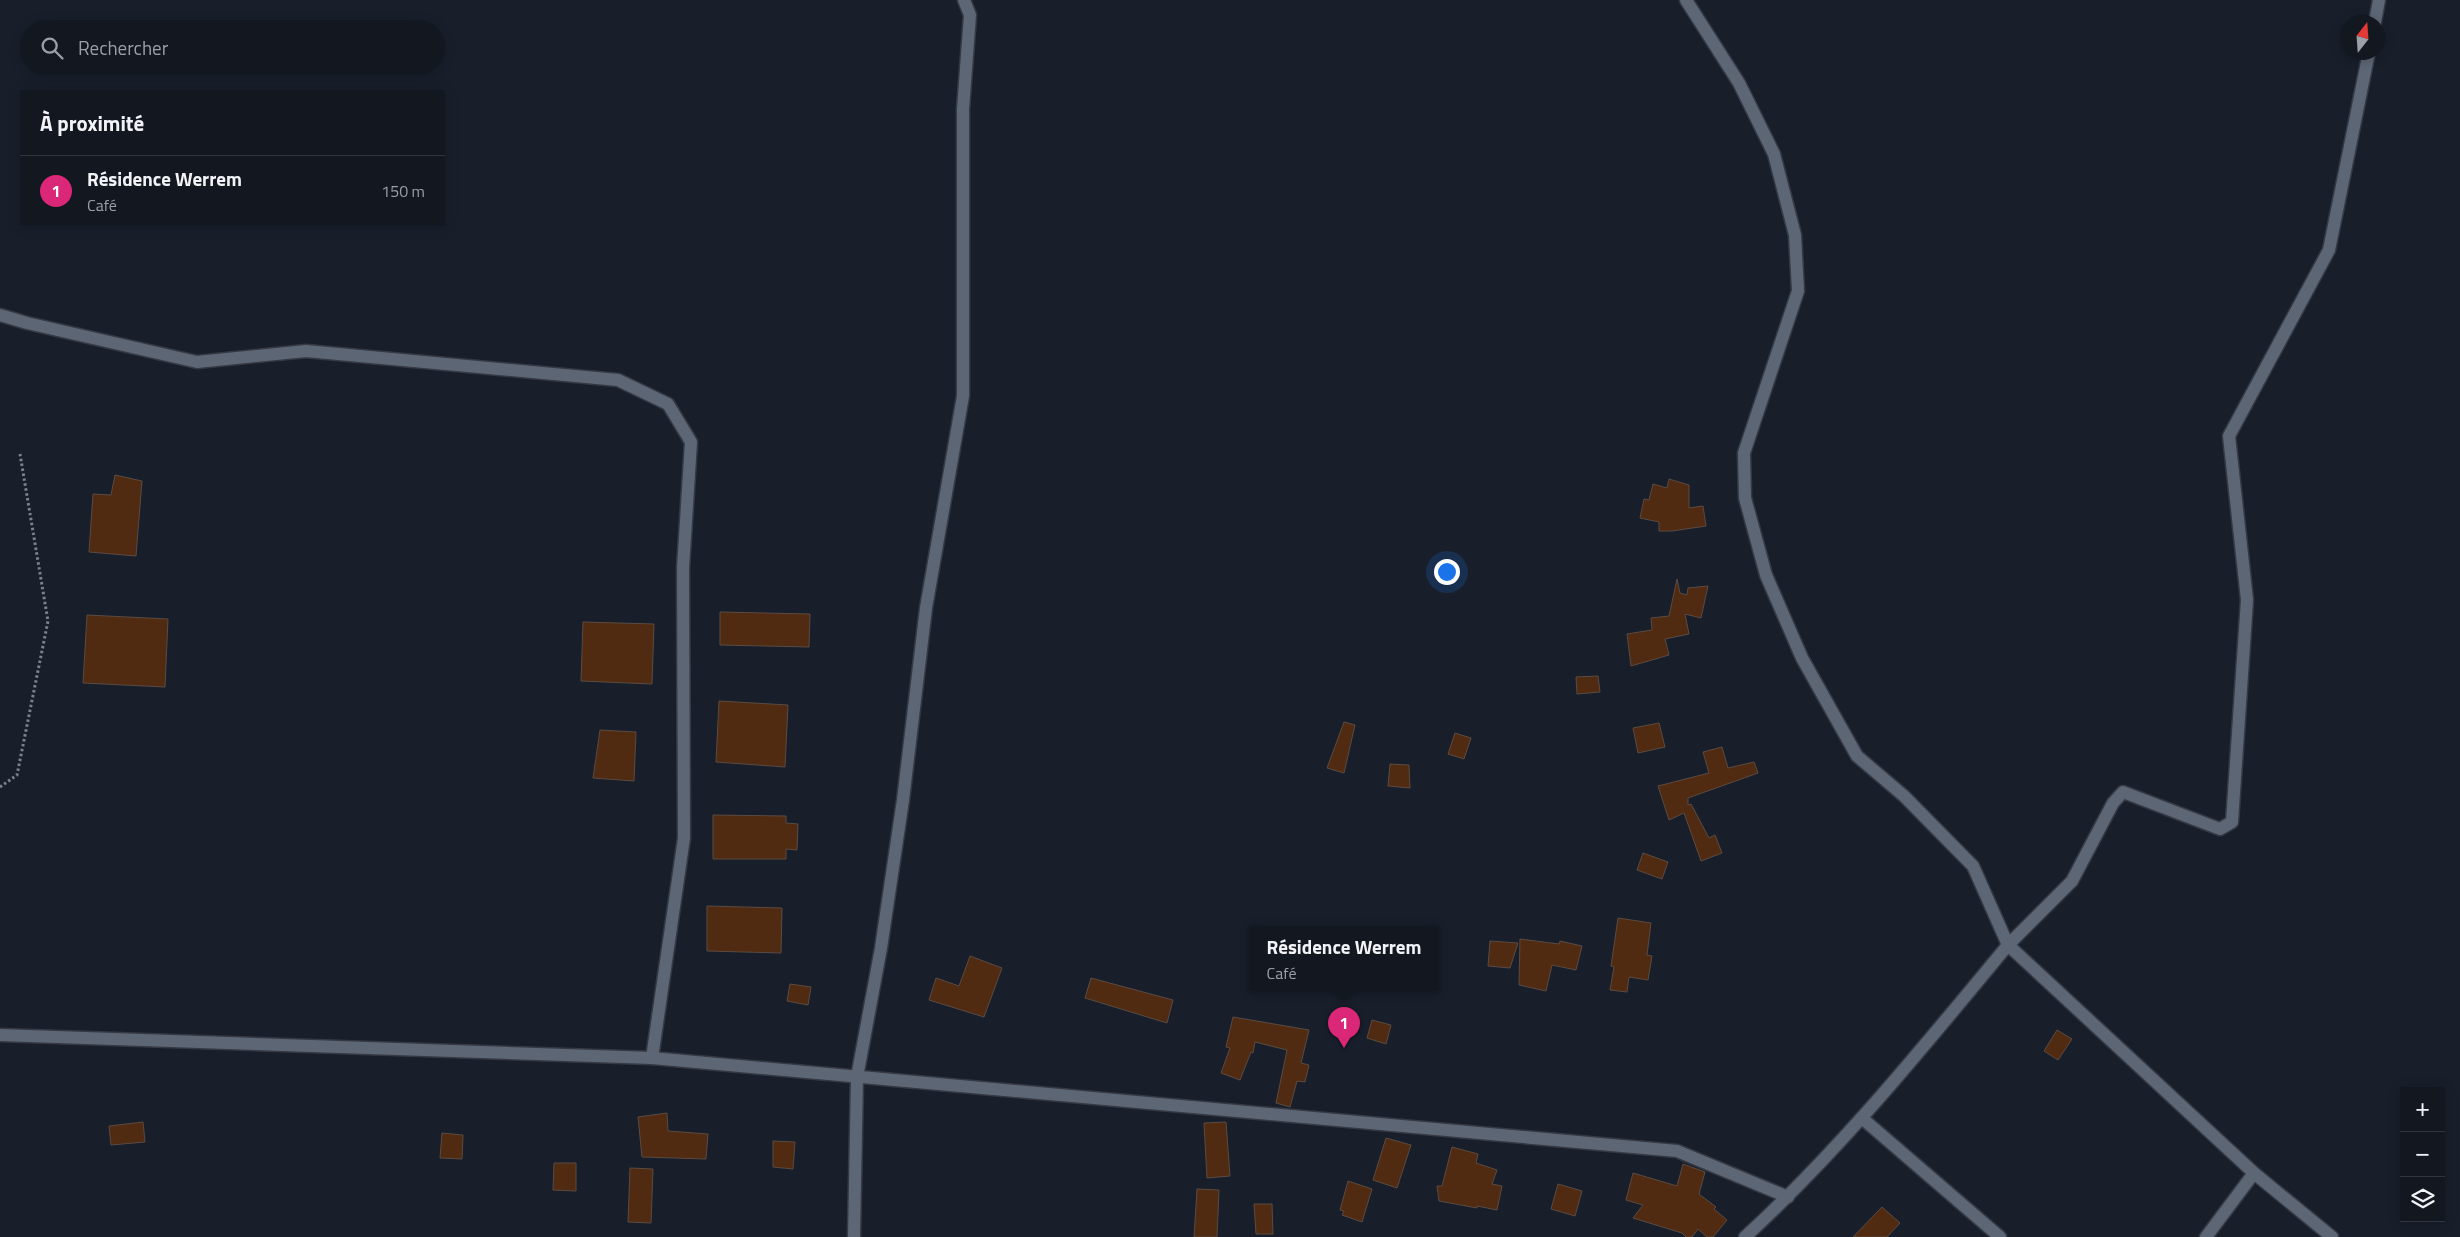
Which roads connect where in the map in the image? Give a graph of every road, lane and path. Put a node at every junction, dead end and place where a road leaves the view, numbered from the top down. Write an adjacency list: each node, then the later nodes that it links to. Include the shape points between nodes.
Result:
1 (964, 0): 12 (street, via 970,15 963,109 963,396 926,608 881,948)
2 (1686, 0): 9 (street, via 1739,83 1774,154 1795,235 1798,291 1744,453 1745,498 1766,575 1802,658 1858,756 1904,796 1974,866)
3 (2379, 0): 4 (street)
4 (2376, 15)
5 (2367, 60): 9 (street, via 2329,250 2229,436 2247,600 2232,822 2220,829 2123,792 2113,803 2072,881)
6 (0, 315): 11 (street, via 197,362 306,351 618,380 668,404 691,442 683,568 684,838)
7 (20, 454): 8 (path, via 48,621 18,774)
8 (0, 787)
9 (2008, 944): 13 (street); 14 (street)
10 (0, 1036): 11 (street)
11 (652, 1058): 12 (street)
12 (857, 1076): 15 (street, via 1677,1152); 16 (street)
13 (1863, 1118): 15 (street); 18 (street)
14 (2254, 1173): 19 (street); 20 (street)
15 (1788, 1197): 17 (street)
16 (854, 1237)
17 (1744, 1237)
18 (2000, 1237)
19 (2206, 1237)
20 (2332, 1237)

